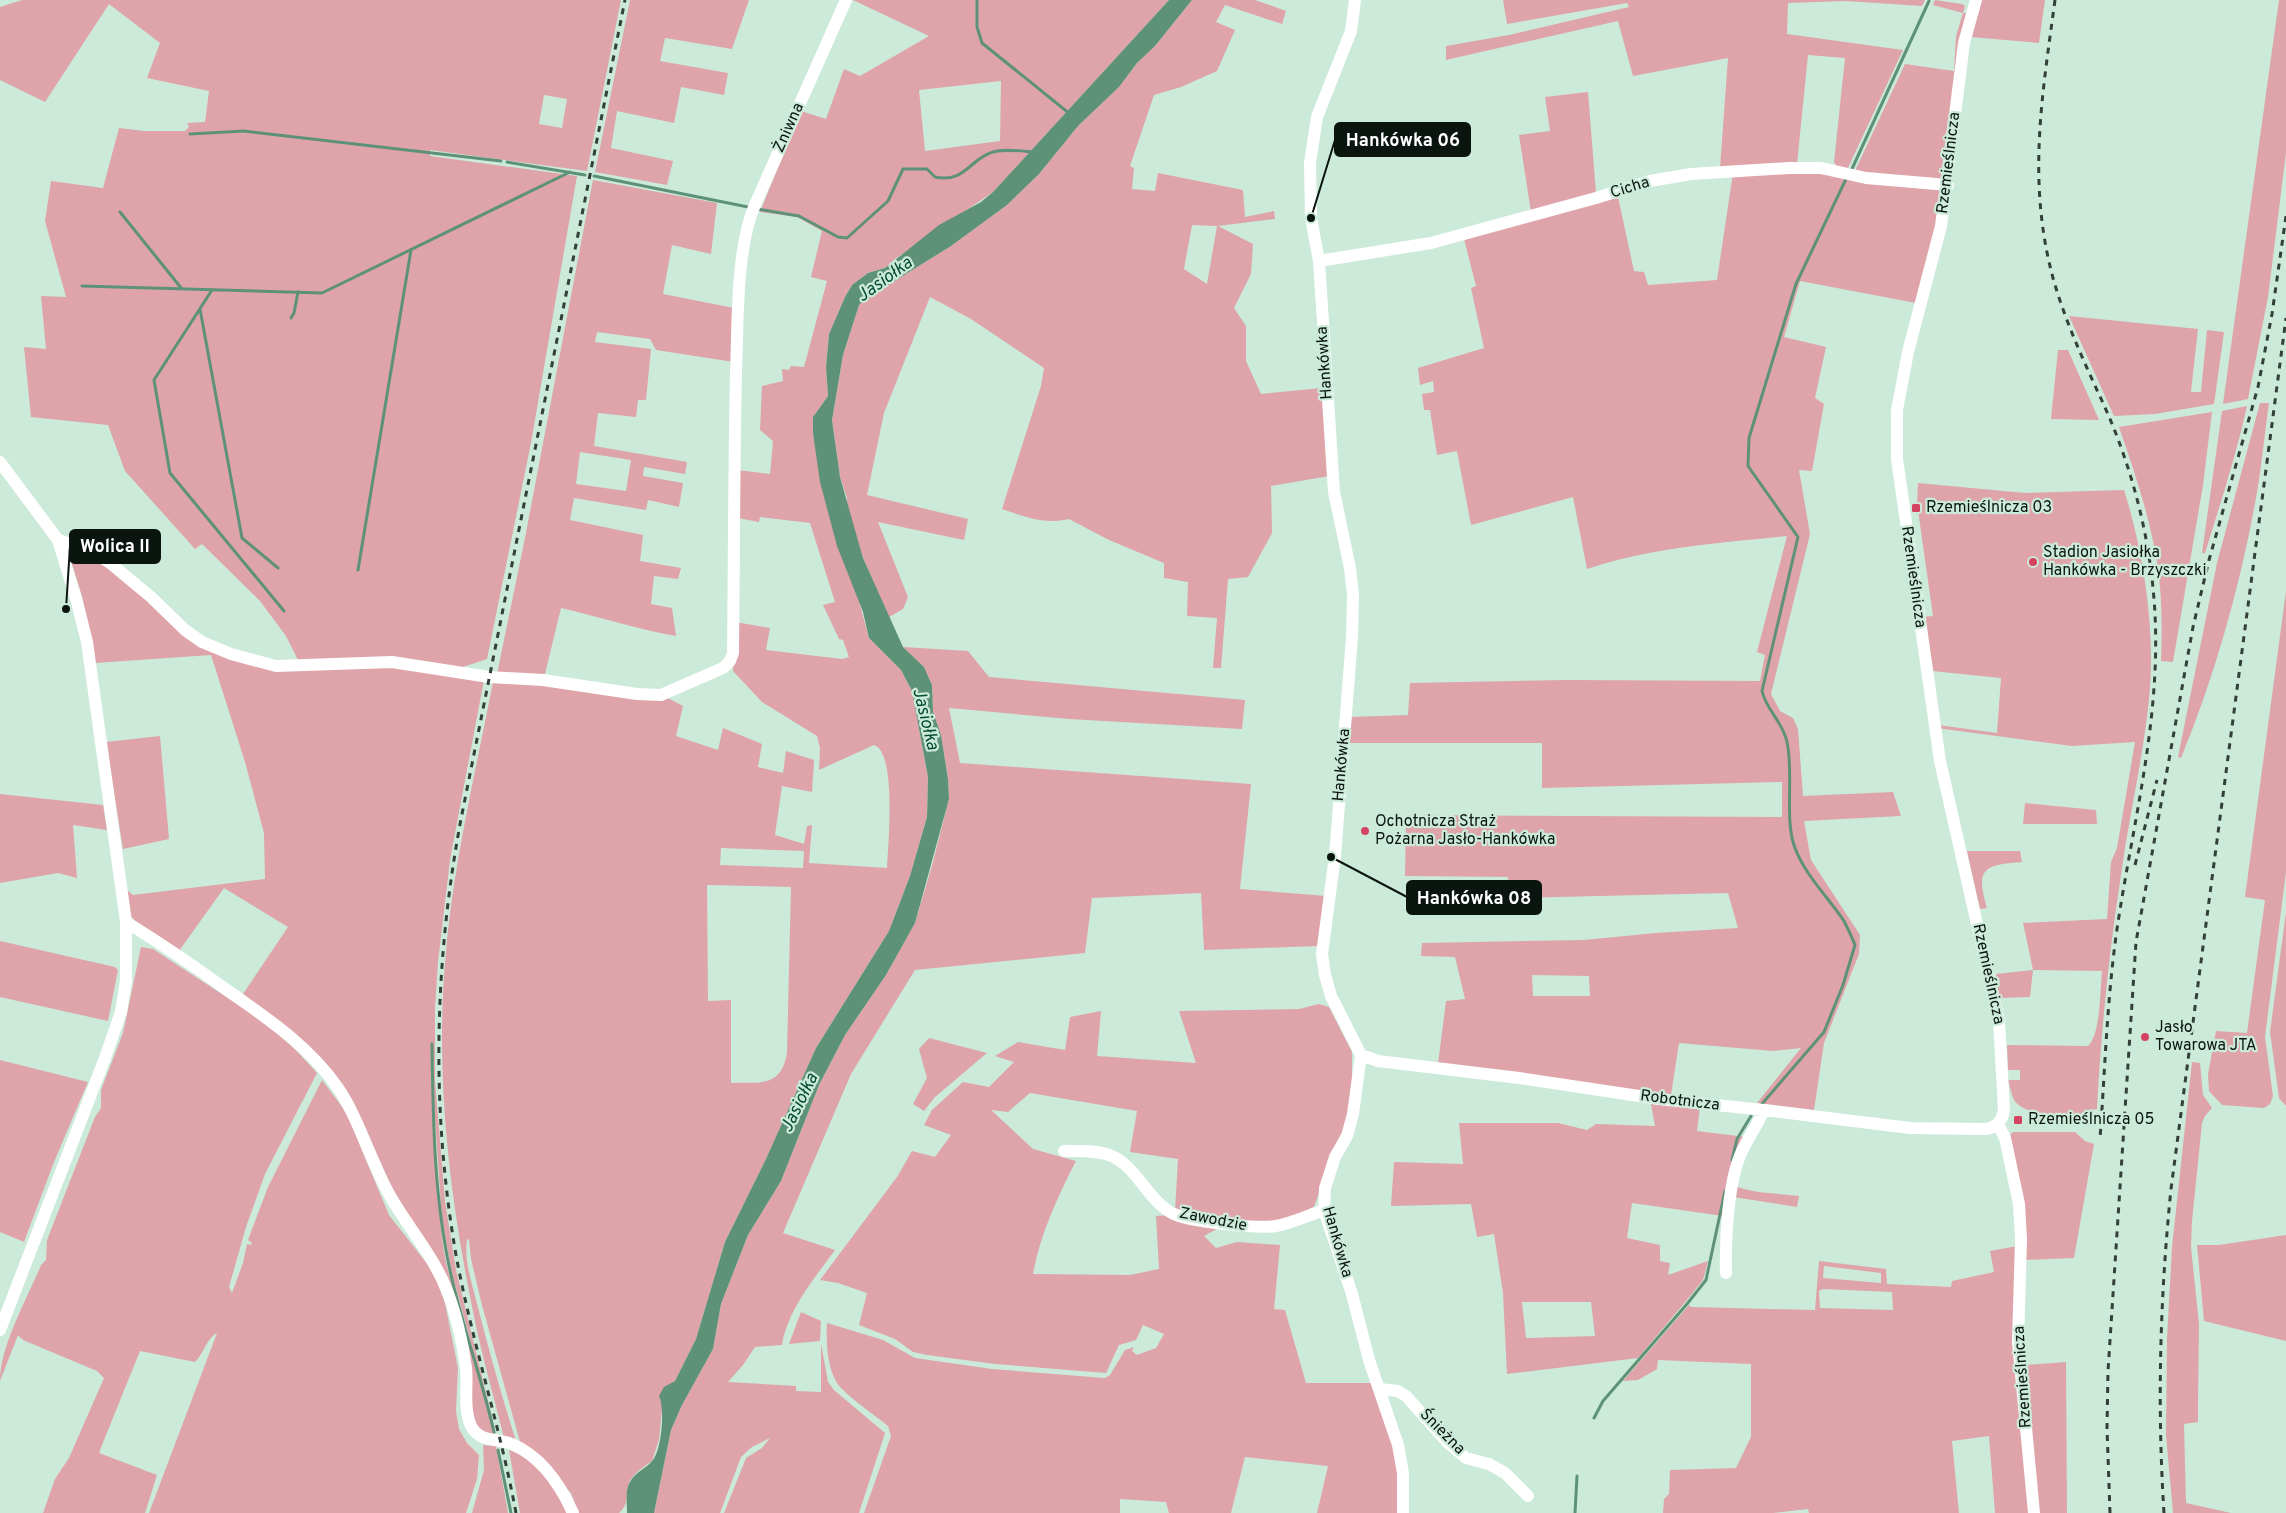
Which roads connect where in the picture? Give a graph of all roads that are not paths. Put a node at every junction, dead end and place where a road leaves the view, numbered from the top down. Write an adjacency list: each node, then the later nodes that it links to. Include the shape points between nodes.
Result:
1 (846, 0): 7 (street, Żniwna, via 747,226 740,279 737,352 733,653 723,668 661,694 637,694 392,662 276,666 202,642 110,563 91,551)
2 (1355, 0): 5 (street, Hankówka, via 1351,31 1316,117 1312,142 1310,218)
3 (1976, 0): 4 (street, Rzemieślnicza, via 1964,43)
4 (1948, 185): 5 (street, Cicha, via 1866,178 1822,168 1691,174 1650,181 1431,243); 11 (street, Rzemieślnicza, via 1897,410 1897,459 1940,761 1999,1021 2004,1109)
5 (1319, 261): 9 (street, Hankówka, via 1334,492 1353,595 1335,856 1322,954 1331,996)
6 (0, 462): 7 (street)
7 (58, 540): 8 (street, via 87,642)
8 (126, 922): 15 (street, via 126,980 121,1012); 18 (street, via 262,1013 302,1048 337,1086 354,1114 386,1188 445,1287 459,1327 471,1426 485,1439 511,1444 540,1463 557,1483)
9 (1362, 1055): 10 (street, Robotnicza, via 1378,1061); 13 (street, Hankówka, via 1353,1114 1325,1188)
10 (1764, 1110): 11 (street, Robotnicza, via 1910,1128 1986,1130); 14 (street, via 1742,1152 1734,1182 1728,1216)
11 (1998, 1123): 20 (street, Rzemieślnicza, via 2005,1138 2019,1204 2018,1342)
12 (1064, 1150): 13 (street, Zawodzie, via 1111,1155 1125,1164 1152,1197 1174,1214 1257,1228 1278,1226)
13 (1324, 1210): 16 (street, Hankówka, via 1352,1294)
14 (1726, 1273)
15 (0, 1330)
16 (1378, 1389): 17 (street, Śnieżna, via 1398,1391 1406,1396 1466,1458 1489,1464 1505,1473); 19 (street, Hankówka, via 1403,1473)
17 (1528, 1496)
18 (573, 1513)
19 (1403, 1513)
20 (2034, 1513)

